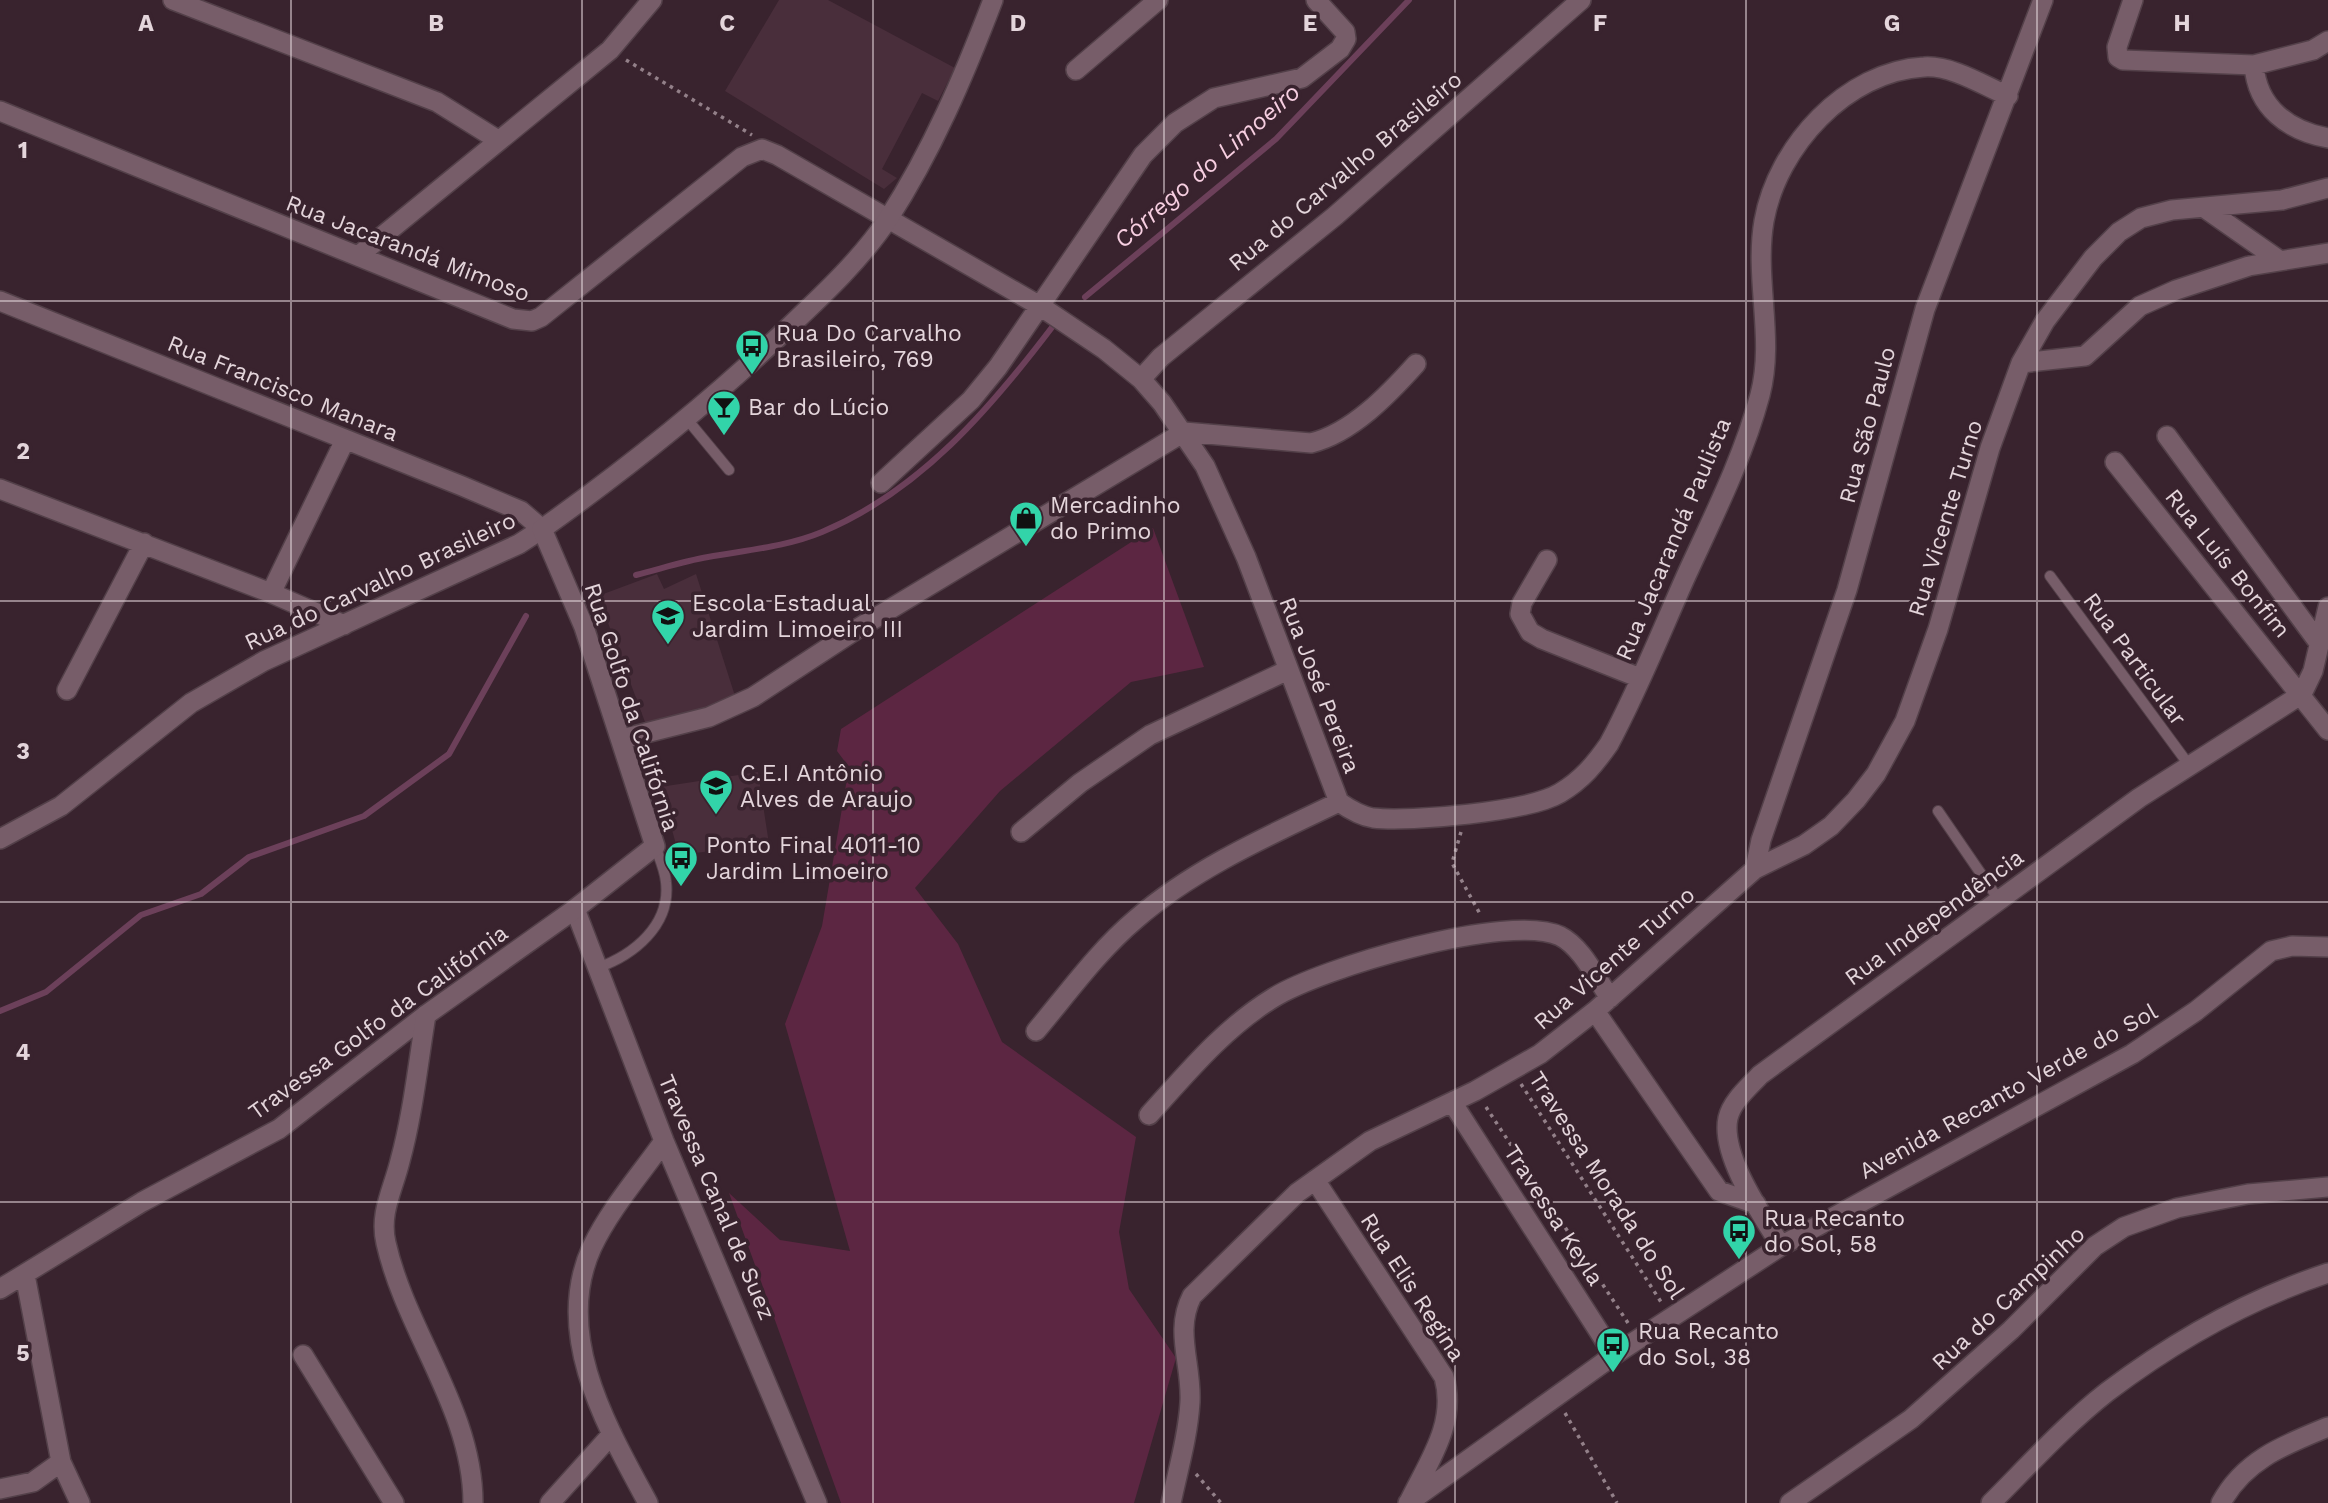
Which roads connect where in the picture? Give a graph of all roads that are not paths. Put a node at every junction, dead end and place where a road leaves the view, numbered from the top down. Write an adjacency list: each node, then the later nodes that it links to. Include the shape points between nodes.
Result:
1 (173, 0): 15 (street, via 437,102)
2 (993, 0): 18 (street, Rua do Carvalho Brasileiro, via 941,125)
3 (1158, 0): 11 (street)
4 (1316, 0): 23 (street, via 1345,32 1340,49 1301,78 1214,98 1175,123 1143,155)
5 (1581, 0): 26 (street, Rua do Carvalho Brasileiro)
6 (2043, 0): 12 (street, Rua São Paulo)
7 (2133, 0): 10 (street, via 2117,47 2123,60)
8 (647, 2): 15 (street, via 610,50)
9 (2328, 41): 10 (street, via 2314,50)
10 (2254, 65): 14 (street, via 2260,92 2272,110 2290,127)
11 (1076, 70)
12 (2008, 96): 44 (street, Rua Jacarandá Paulista, via 1952,72 1925,66 1883,75 1843,95 1799,144 1774,186 1764,222 1767,360 1760,395 1741,455); 56 (street, Rua São Paulo, via 1925,309 1847,590 1760,840)
13 (0, 111): 20 (street, Rua Jacarandá Mimoso)
14 (2328, 138)
15 (498, 140): 20 (street)
16 (2328, 188): 17 (street, Rua Vicente Turno, via 2282,200)
17 (2206, 209): 21 (street); 24 (street, Rua Vicente Turno, via 2172,210 2141,218 2119,232 2062,297)
18 (887, 220): 20 (street, Rua Jacarandá Mimoso, via 762,149 742,157 532,321 513,319); 23 (street); 27 (street, Rua do Carvalho Brasileiro, via 820,298)
19 (2328, 253): 21 (street)
20 (358, 256)
21 (2279, 260): 24 (street, via 2149,300 2085,356)
22 (0, 301): 30 (street, Rua Francisco Manara)
23 (1046, 310): 26 (street); 33 (street, via 971,400)
24 (2021, 363): 56 (street, Rua Vicente Turno, via 1990,448 1938,629 1891,750 1877,774 1831,826)
25 (1416, 364): 28 (street, via 1331,438 1311,443)
26 (1141, 379): 28 (street)
27 (686, 418): 32 (lane); 35 (street, Rua do Carvalho Brasileiro)
28 (1184, 432): 43 (street, Rua José Pereira, via 1205,466 1245,557); 48 (street, via 869,621 753,697 709,717)
29 (2167, 436): 42 (street)
30 (345, 440): 35 (street, Rua Francisco Manara, via 521,511); 39 (street)
31 (2115, 462): 46 (street, Rua Luís Bonfim)
32 (729, 470)
33 (881, 483)
34 (0, 489): 36 (street)
35 (541, 529): 41 (street, Rua do Carvalho Brasileiro, via 519,544); 48 (street, Rua Golfo da Califórnia, via 584,627)
36 (144, 543): 39 (street); 45 (street)
37 (1547, 560): 44 (street, via 1522,603 1520,614 1530,632)
38 (2050, 576): 49 (lane, Rua Particular)
39 (271, 593): 41 (street)
40 (2328, 607): 42 (street)
41 (344, 625): 54 (street, Rua do Carvalho Brasileiro, via 264,661 191,703 61,806)
42 (2319, 643): 46 (street)
43 (1288, 670): 50 (street, Rua José Pereira); 53 (street, via 1150,735 1080,783)
44 (1640, 678): 52 (street, Rua Jacarandá Paulista, via 1609,744 1589,772 1559,794 1525,807)
45 (67, 690)
46 (2302, 694): 47 (street, Rua Luís Bonfim); 49 (street, Rua Independência)
47 (2328, 730)
48 (622, 739): 55 (street, Rua Golfo da Califórnia)
49 (2189, 765): 57 (street, Rua Independência)
50 (1339, 802): 52 (street, Rua José Pereira, via 1371,818); 64 (street, via 1216,863 1170,892 1102,953)
51 (1938, 811): 57 (lane)
52 (1472, 812)
53 (1021, 832)
54 (0, 839)
55 (655, 846): 58 (street, Rua Golfo da Califórnia); 60 (lane, via 666,881 660,920 629,952)
56 (1755, 869): 61 (street, Rua Vicente Turno)
57 (1999, 900): 70 (street, Rua Independência, via 1760,1075 1738,1099 1728,1118 1728,1141)
58 (575, 909): 60 (street, Travessa Canal de Suez); 63 (street, Travessa Golfo da Califórnia)
59 (2328, 947): 71 (street, Avenida Recanto Verde do Sol, via 2292,946 2271,951 2196,1011 2132,1054)
60 (597, 968): 67 (street, Travessa Canal de Suez)
61 (1610, 998): 62 (street, Rua Vicente Turno); 66 (street, via 1580,954 1561,936 1536,931 1491,932 1418,947 1302,981 1270,999 1208,1049)
62 (1595, 1011): 65 (street, Rua Vicente Turno, via 1513,1071); 70 (street, via 1719,1191)
63 (426, 1015): 73 (street, Travessa Golfo da Califórnia, via 279,1129 142,1202); 83 (street, via 400,1162 383,1222 404,1295 467,1446)
64 (1036, 1031)
65 (1452, 1102): 68 (street, Rua Vicente Turno, via 1370,1141); 76 (street, Travessa Keyla)
66 (1149, 1115)
67 (664, 1141): 78 (street, via 592,1246 578,1293 580,1344); 86 (street, Travessa Canal de Suez)
68 (1315, 1180): 87 (street, Rua Vicente Turno, via 1192,1296 1185,1310 1182,1328 1190,1402); 88 (street, Rua Elis Regina, via 1444,1377 1449,1396 1447,1424)
69 (2328, 1186): 89 (street, Rua do Campinho, via 2248,1194 2177,1208 2124,1227 2095,1246 2011,1330 1911,1419)
70 (1756, 1204): 71 (street, Rua Independência)
71 (1780, 1246): 76 (street, Avenida Recanto Verde do Sol)
72 (2328, 1273): 90 (street, via 2241,1309 2168,1349 2106,1394)
73 (24, 1275): 74 (street, Travessa Golfo da Califórnia); 79 (street)
74 (0, 1289)
75 (303, 1355): 82 (street)
76 (1614, 1355): 88 (street, Avenida Recanto Verde do Sol)
77 (2328, 1427): 91 (street, via 2257,1459 2232,1483)
78 (612, 1434): 84 (street); 85 (street)
79 (61, 1462): 80 (street, via 33,1482); 81 (street)
80 (0, 1489)
81 (80, 1503)
82 (394, 1503)
83 (473, 1503)
84 (550, 1503)
85 (648, 1503)
86 (817, 1503)
87 (1171, 1503)
88 (1409, 1503)
89 (1790, 1503)
90 (1991, 1503)
91 (2221, 1503)

